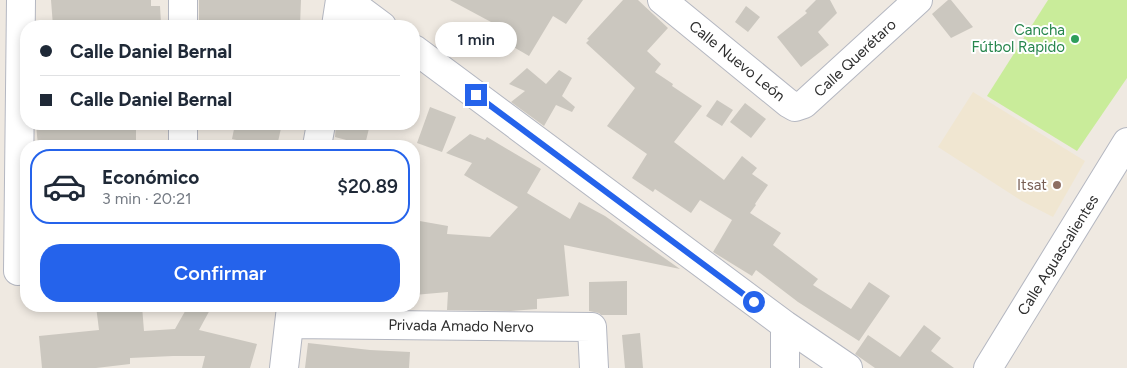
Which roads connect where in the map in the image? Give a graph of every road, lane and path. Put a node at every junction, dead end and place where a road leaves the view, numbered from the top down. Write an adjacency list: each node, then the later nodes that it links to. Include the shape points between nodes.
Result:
1 (21, 0): 7 (street)
2 (183, 0): 8 (street)
3 (340, 0): 9 (street)
4 (347, 0): 10 (street)
5 (662, 0): 13 (street, Calle Nuevo León)
6 (918, 0): 13 (street, Calle Querétaro, via 804,104 795,107)
7 (21, 20)
8 (183, 20)
9 (337, 20)
10 (374, 20)
11 (420, 54): 17 (street)
12 (20, 90): 15 (street)
13 (788, 103)
14 (1127, 142): 22 (street, Calle Aguascalientes)
15 (18, 271)
16 (290, 315): 18 (street); 19 (street, Privada Amado Nervo, via 592,327)
17 (785, 325): 20 (street); 21 (street)
18 (284, 368)
19 (594, 368)
20 (785, 368)
21 (848, 368)
22 (988, 368)

